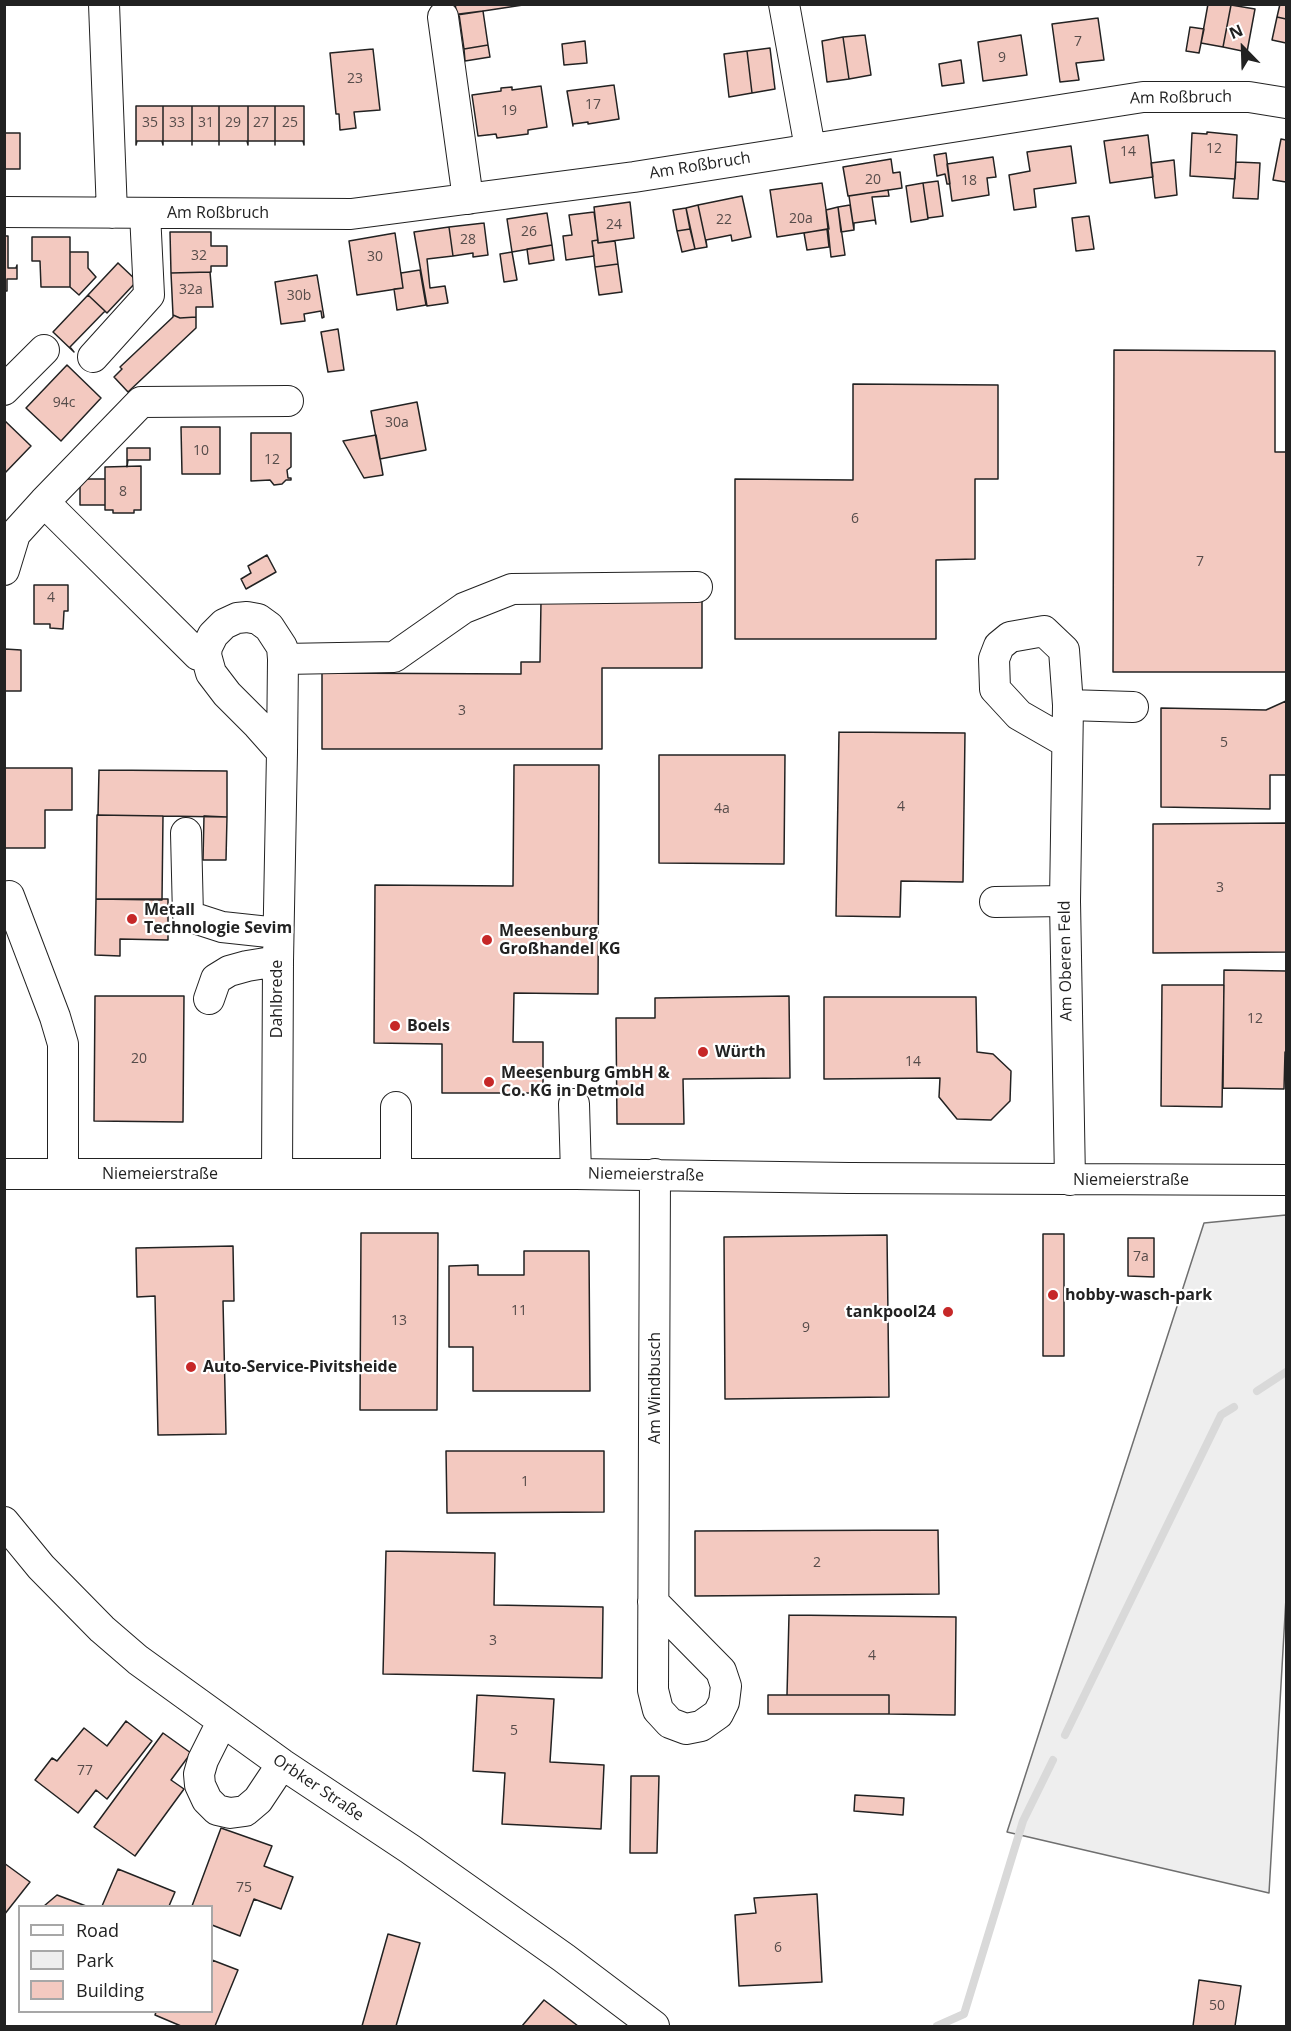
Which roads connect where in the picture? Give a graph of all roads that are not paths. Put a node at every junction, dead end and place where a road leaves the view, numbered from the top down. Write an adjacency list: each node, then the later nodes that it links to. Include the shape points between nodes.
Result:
1 (104, 4): 8 (street)
2 (784, 4): 5 (street)
3 (442, 17): 6 (street)
4 (1287, 104): 5 (street, Am Roßbruch, via 1249,97 1143,97)
5 (810, 148): 6 (street, Am Roßbruch)
6 (468, 199): 9 (street, Am Roßbruch, via 351,214)
7 (4, 212): 8 (street, Am Roßbruch)
8 (112, 213): 9 (street, Am Roßbruch)
9 (145, 213): 11 (street, via 149,296)
10 (44, 350): 12 (street)
11 (93, 357)
12 (4, 390)
13 (288, 401): 14 (street, via 141,402)
14 (44, 502): 15 (street, via 15,534); 17 (street, via 198,656)
15 (4, 570)
16 (697, 587): 18 (street, via 512,589 464,608 394,657)
17 (206, 656): 18 (street, Dahlbrede, via 213,635 224,624 247,617 269,627 282,647); 22 (street, via 217,683)
18 (283, 659): 22 (street, Dahlbrede)
19 (1068, 705): 20 (street); 21 (street, Am Oberen Feld); 21 (street, Am Oberen Feld, via 1065,650 1044,631 1010,637 999,646 994,659 996,689 1019,715)
20 (1132, 707)
21 (1066, 742): 25 (street, Am Oberen Feld)
22 (282, 752): 27 (street, Dahlbrede)
23 (186, 833): 27 (street, via 188,916)
24 (9, 896): 31 (street, via 63,1044)
25 (1065, 901): 26 (street); 37 (street, Am Oberen Feld)
26 (995, 902)
27 (278, 947): 28 (street, via 216,980); 34 (street, Dahlbrede)
28 (209, 999)
29 (574, 1104): 35 (street)
30 (396, 1107): 32 (street)
31 (63, 1173): 33 (street, Niemeierstraße); 34 (street, Niemeierstraße)
32 (396, 1173): 34 (street, Niemeierstraße); 35 (street, Niemeierstraße)
33 (4, 1174)
34 (277, 1174)
35 (576, 1174): 36 (street, Niemeierstraße)
36 (655, 1174): 37 (street, Niemeierstraße); 40 (street, Am Windbusch)
37 (1070, 1180): 38 (street, Niemeierstraße)
38 (1287, 1180)
39 (4, 1522): 41 (street, Orbker Straße, via 41,1567 102,1629)
40 (653, 1602)
41 (222, 1722): 42 (street, Orbker Straße); 42 (street, via 202,1760 200,1774 207,1800 217,1810 245,1811 258,1800)
42 (282, 1764): 43 (street, Orbker Straße, via 410,1849)
43 (654, 2026)

